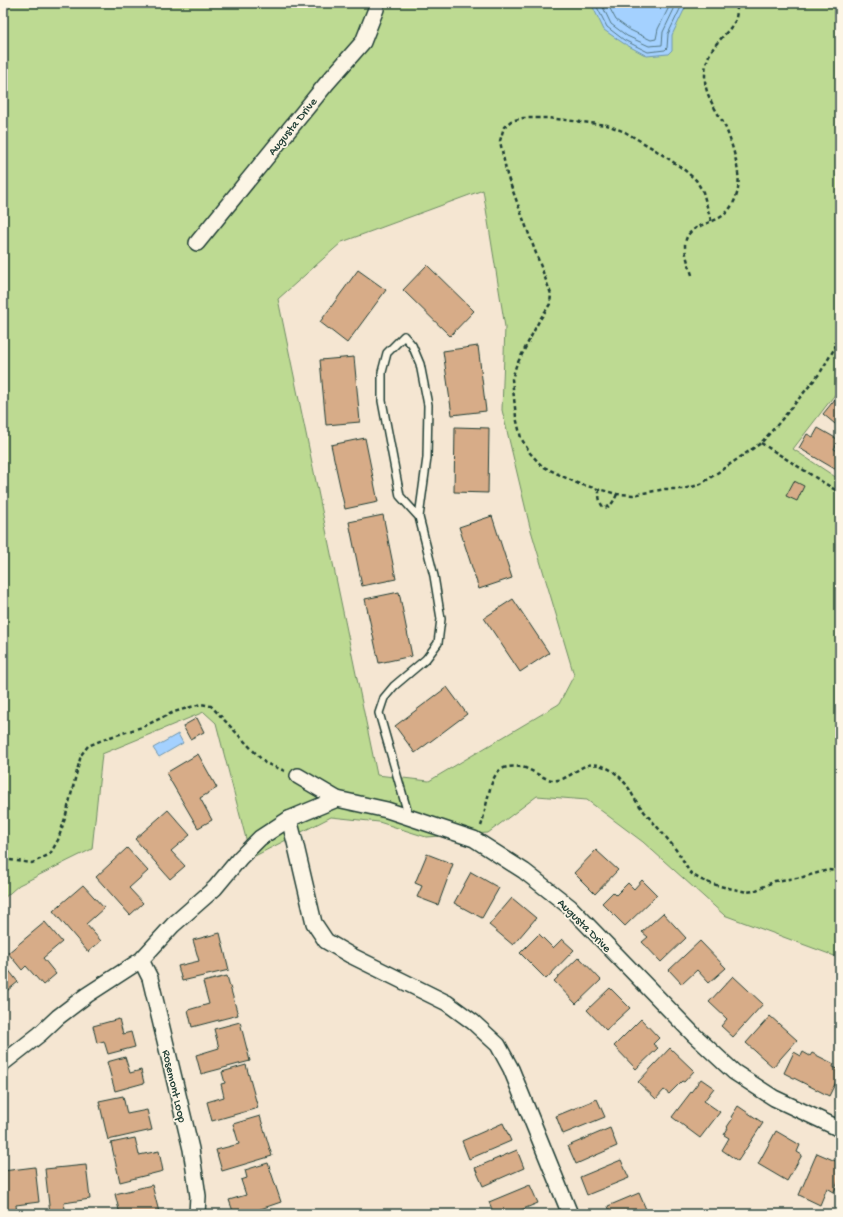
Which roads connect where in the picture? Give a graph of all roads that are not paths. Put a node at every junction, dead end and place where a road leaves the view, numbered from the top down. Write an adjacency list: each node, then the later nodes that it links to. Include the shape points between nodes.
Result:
1 (376, 3): 2 (street, Augusta Drive, via 363,42)
2 (197, 243)
3 (419, 517): 3 (lane, via 427,458 428,405 420,364 412,345 404,336 387,353 382,372 382,401 400,496); 6 (lane, via 434,576 441,619 438,643 426,659 394,686 384,698 379,713)
4 (298, 776): 5 (street, Augusta Drive)
5 (336, 799): 6 (street, Augusta Drive); 7 (street)
6 (409, 817): 10 (street, Augusta Drive, via 474,839 524,871 570,907 694,1035 734,1072 774,1098)
7 (289, 819): 8 (street, via 260,838 215,888 173,925); 12 (street, via 314,923 326,941 447,1004 473,1022 498,1045 511,1069)
8 (141, 960): 9 (street, via 87,995); 11 (street, Rosemont Loop, via 150,978 191,1149 198,1196)
9 (3, 1063)
10 (840, 1129)
11 (197, 1214)
12 (570, 1214)

